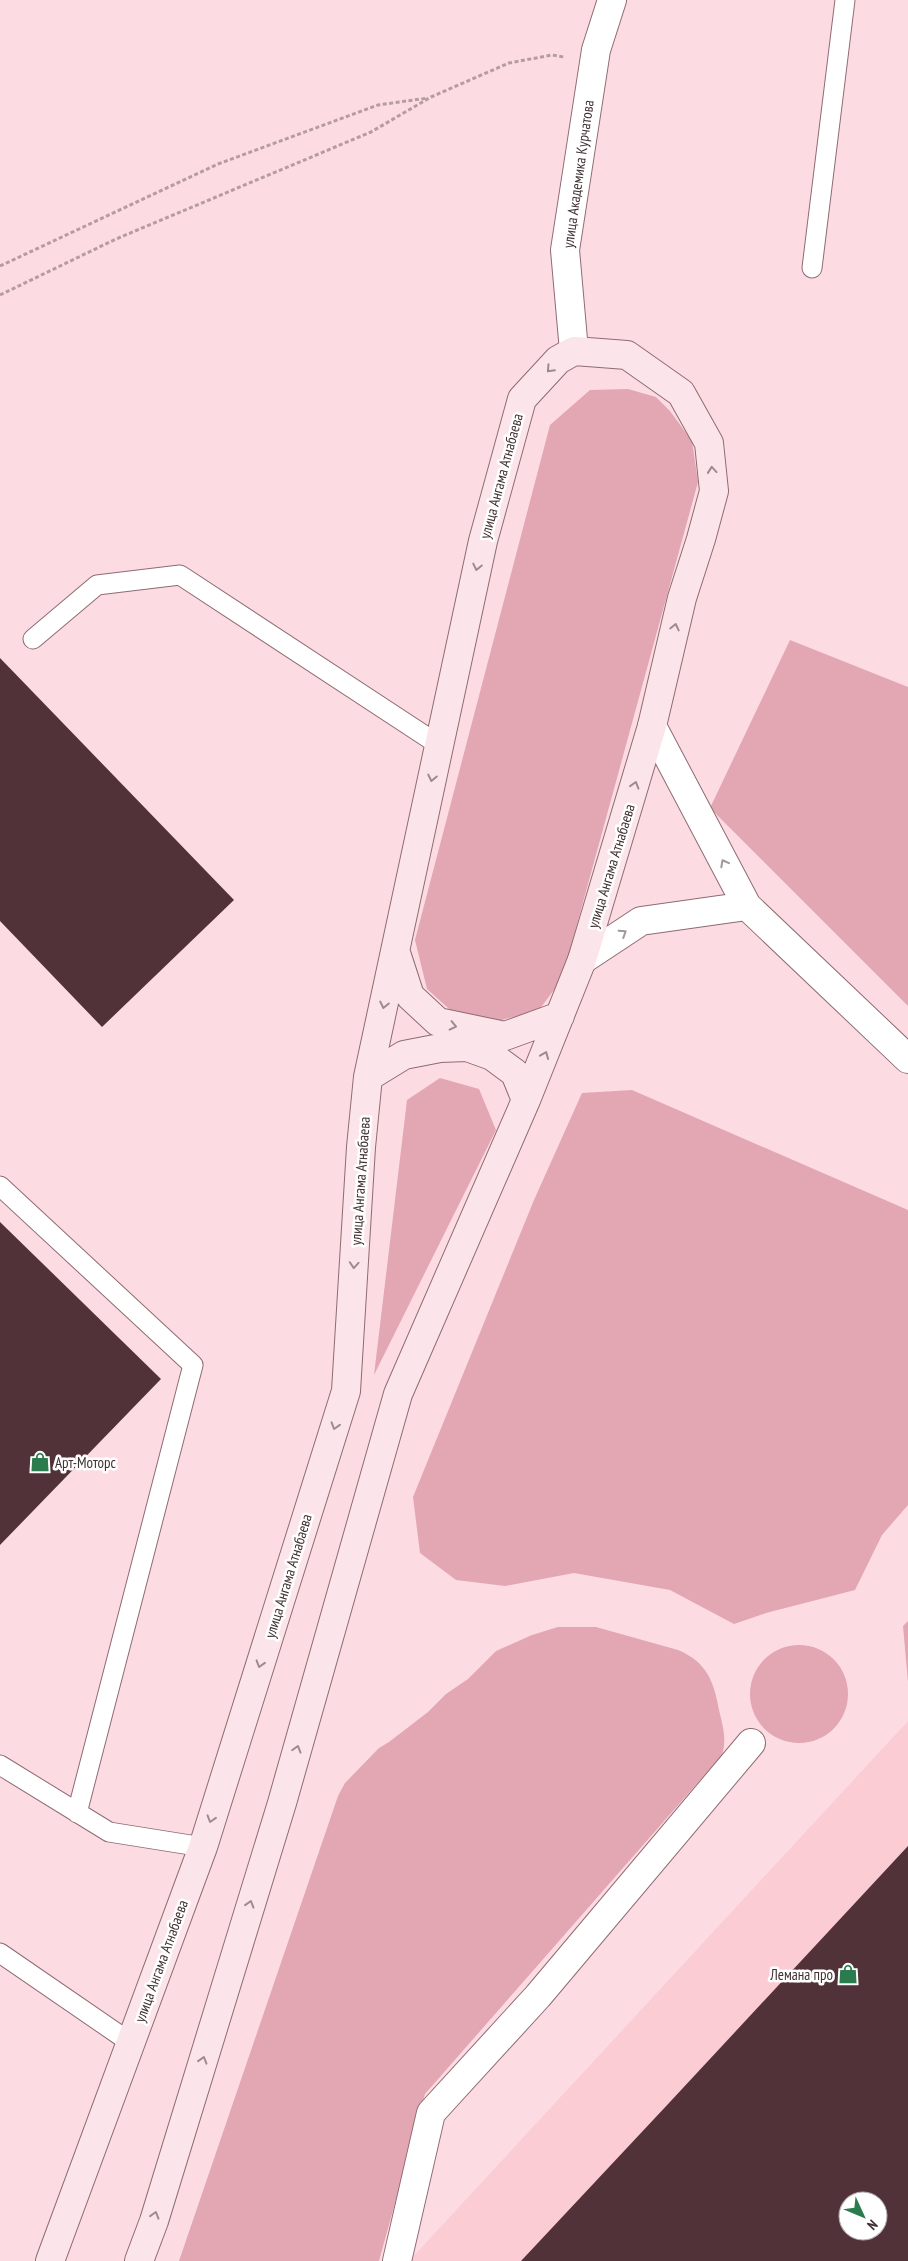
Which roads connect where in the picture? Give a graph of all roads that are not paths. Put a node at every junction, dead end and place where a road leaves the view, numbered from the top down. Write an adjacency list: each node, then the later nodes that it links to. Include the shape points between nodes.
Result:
1 (612, 0): 4 (street, улица Академика Курчатова, via 596,50 565,250)
2 (845, 0): 3 (lane)
3 (812, 268)
4 (574, 351): 6 (street, улица Ангама Атнабаева, one-way to 4, via 682,598 714,491 709,443 681,393 627,355); 7 (street, улица Ангама Атнабаева, one-way to 7, via 558,360 522,399 483,541)
5 (33, 639): 7 (lane, via 97,585 180,576)
6 (652, 726): 8 (street, one-way to 6); 10 (street, улица Ангама Атнабаева, one-way to 6)
7 (439, 745): 9 (street, улица Ангама Атнабаева, one-way to 9)
8 (746, 906): 10 (street, one-way to 8, via 641,921); 12 (street)
9 (395, 951): 11 (street, one-way to 11, via 410,996 438,1022 505,1036); 13 (street, улица Ангама Атнабаева, one-way to 13)
10 (582, 960): 11 (street, улица Ангама Атнабаева)
11 (560, 1016): 14 (street, улица Ангама Атнабаева, one-way to 11)
12 (908, 1059)
13 (368, 1077): 14 (street, via 404,1055 467,1047 492,1056 515,1073); 19 (street, улица Ангама Атнабаева, one-way to 19, via 346,1391)
14 (526, 1100): 23 (street, улица Ангама Атнабаева, one-way to 14, via 282,1803 398,1394)
15 (0, 1186): 18 (lane, via 193,1366)
16 (751, 1743): 24 (street, via 538,1996 431,2113)
17 (0, 1765): 18 (lane)
18 (77, 1813): 19 (lane, via 109,1832)
19 (203, 1847): 21 (street, улица Ангама Атнабаева)
20 (0, 1953): 21 (lane)
21 (131, 2043): 22 (street, улица Ангама Атнабаева)
22 (50, 2261)
23 (139, 2261)
24 (397, 2261)

